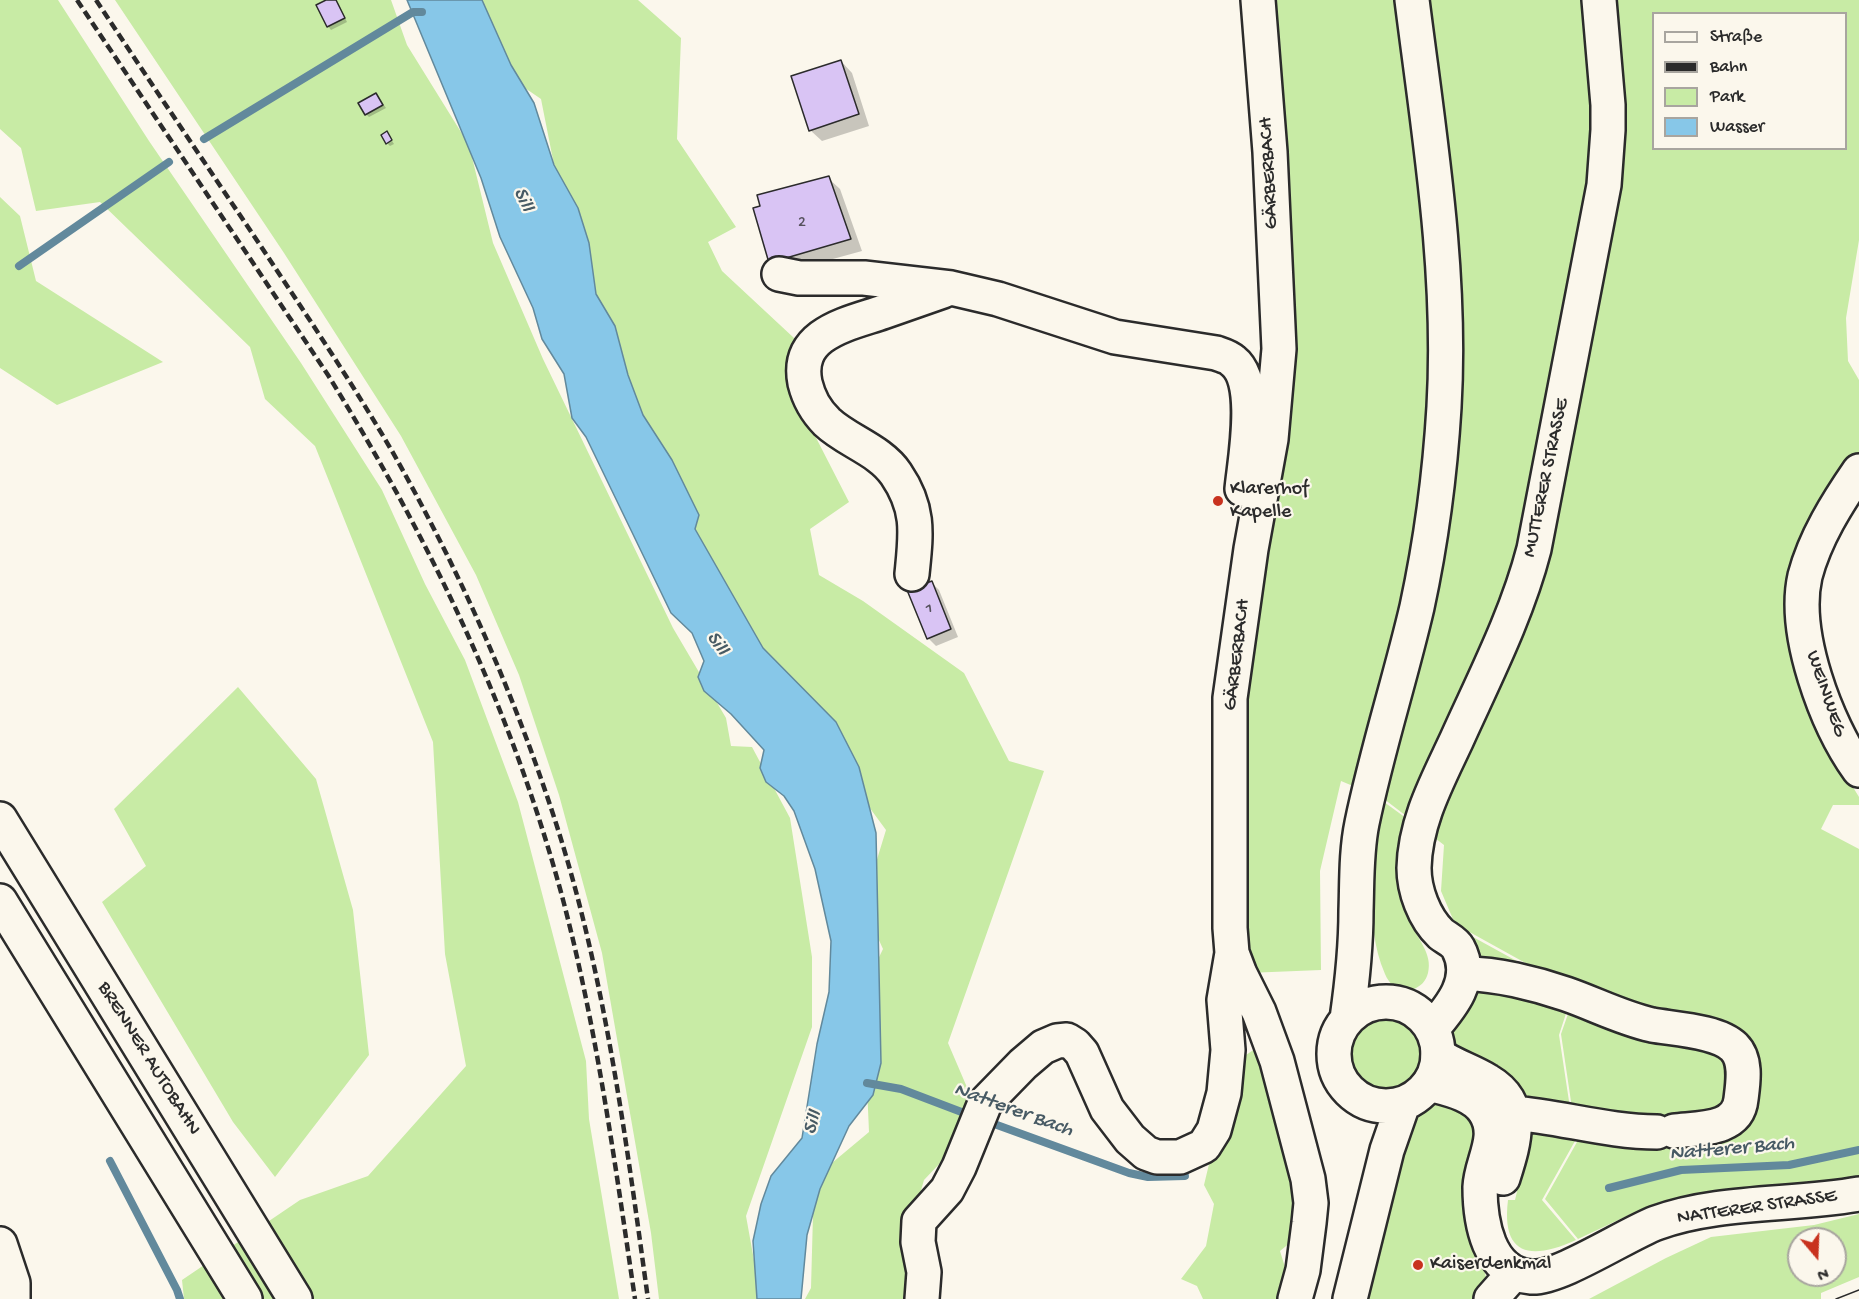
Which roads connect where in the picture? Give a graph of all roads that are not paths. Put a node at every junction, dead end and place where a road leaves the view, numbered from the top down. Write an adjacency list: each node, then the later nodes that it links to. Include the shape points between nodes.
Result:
1 (1258, 0): 7 (main road, GÄRBERBACH, via 1279,349 1271,439)
2 (1412, 0): 12 (main road, via 1440,236 1446,325 1444,405 1427,559 1362,825)
3 (1599, 0): 13 (main road, MUTTERER STRASSE, via 1608,105 1604,185 1534,549 1505,632 1432,793 1419,833 1415,883)
4 (779, 274): 5 (main road)
5 (951, 288): 7 (main road, via 1115,337 1216,353 1234,361 1244,380 1248,404 1242,489 1229,541); 8 (main road, via 833,328 811,349 804,375 810,403 829,424 888,465 902,484 914,513)
6 (1859, 471): 9 (main road, WEINWEG, via 1816,545 1805,577 1803,598 1813,672 1836,732)
7 (1251, 549): 14 (main road, GÄRBERBACH, via 1230,698)
8 (912, 574)
9 (1859, 770)
10 (0, 819): 28 (main road, BRENNER AUTOBAHN)
11 (0, 901): 26 (main road)
12 (1356, 913): 16 (main road); 17 (main road, via 1368,963)
13 (1439, 932): 15 (main road, MUTTERER STRASSE, via 1458,947); 17 (main road, MUTTERER STRASSE, via 1444,963)
14 (1232, 953): 29 (main road, via 1224,1000 1228,1050 1224,1093 1214,1130 1204,1146 1180,1157 1146,1153 1107,1109 1075,1045 1067,1040 1044,1047 1023,1064 979,1118 946,1190 920,1221); 30 (main road, GÄRBERBACH, via 1277,1061 1308,1179 1309,1223)
15 (1464, 974): 17 (main road, via 1453,1003); 20 (main road, via 1498,976 1565,993 1623,1017 1713,1036 1735,1047 1741,1058 1741,1103 1736,1114 1720,1125 1666,1132 1627,1131)
16 (1347, 1019): 17 (main road, via 1363,1007); 18 (main road, via 1337,1033 1334,1066 1341,1082)
17 (1419, 1035): 19 (main road, via 1417,1096); 20 (main road, via 1450,1063 1497,1087); 23 (main road, via 1489,1120 1491,1140 1480,1185)
18 (1366, 1102): 19 (main road, via 1384,1106); 22 (main road, via 1372,1140)
19 (1403, 1104): 22 (main road)
20 (1513, 1113): 23 (main road, via 1512,1149 1500,1189)
21 (1859, 1194): 25 (main road, NATTERER STRASSE, via 1676,1217 1546,1275)
22 (1373, 1203): 31 (main road)
23 (1484, 1220): 25 (main road, via 1493,1251)
24 (0, 1244): 27 (main road, via 14,1283)
25 (1514, 1273): 32 (main road)
26 (241, 1293)
27 (13, 1299)
28 (295, 1299)
29 (922, 1299)
30 (1295, 1299)
31 (1350, 1299)
32 (1491, 1299)

